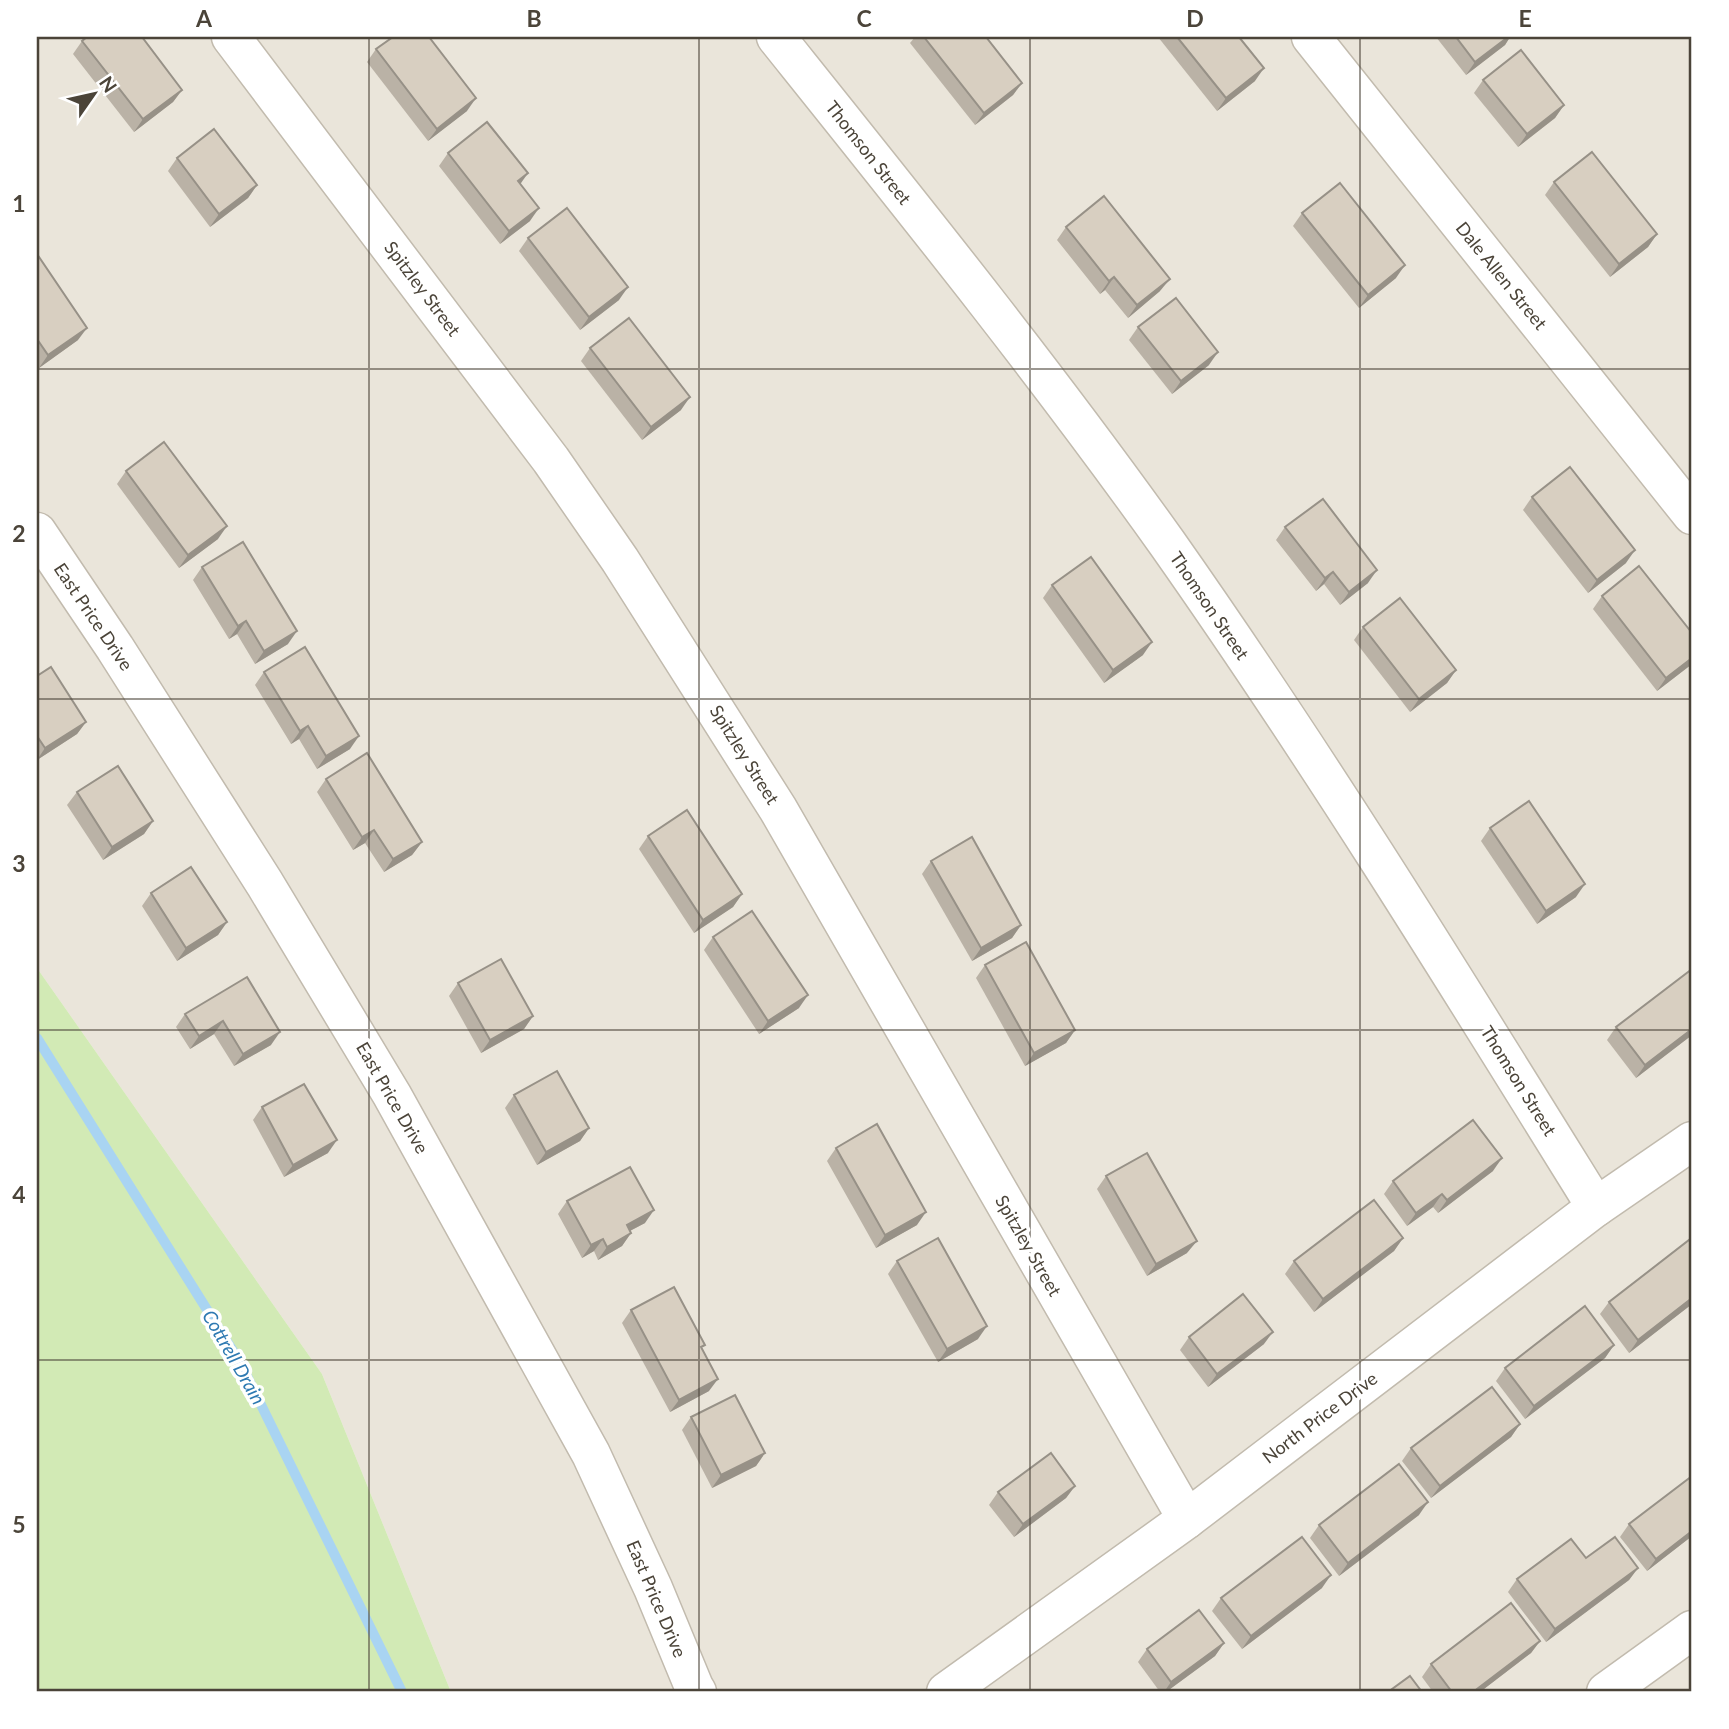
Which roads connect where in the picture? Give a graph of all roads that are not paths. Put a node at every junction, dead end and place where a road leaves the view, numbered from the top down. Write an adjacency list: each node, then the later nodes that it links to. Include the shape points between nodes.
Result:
1 (231, 37): 8 (street, Spitzley Street, via 551,460 634,583 778,809)
2 (776, 37): 7 (street, Thomson Street, via 1024,349 1167,543 1406,901)
3 (1311, 37): 4 (street, Dale Allen Street)
4 (1692, 515)
5 (37, 532): 10 (street, East Price Drive, via 265,884 392,1095 591,1454)
6 (1692, 1141): 7 (street, North Price Drive)
7 (1596, 1207): 8 (street, North Price Drive)
8 (1187, 1519): 11 (street, North Price Drive)
9 (1692, 1630): 12 (street)
10 (697, 1692)
11 (946, 1692)
12 (1606, 1692)

